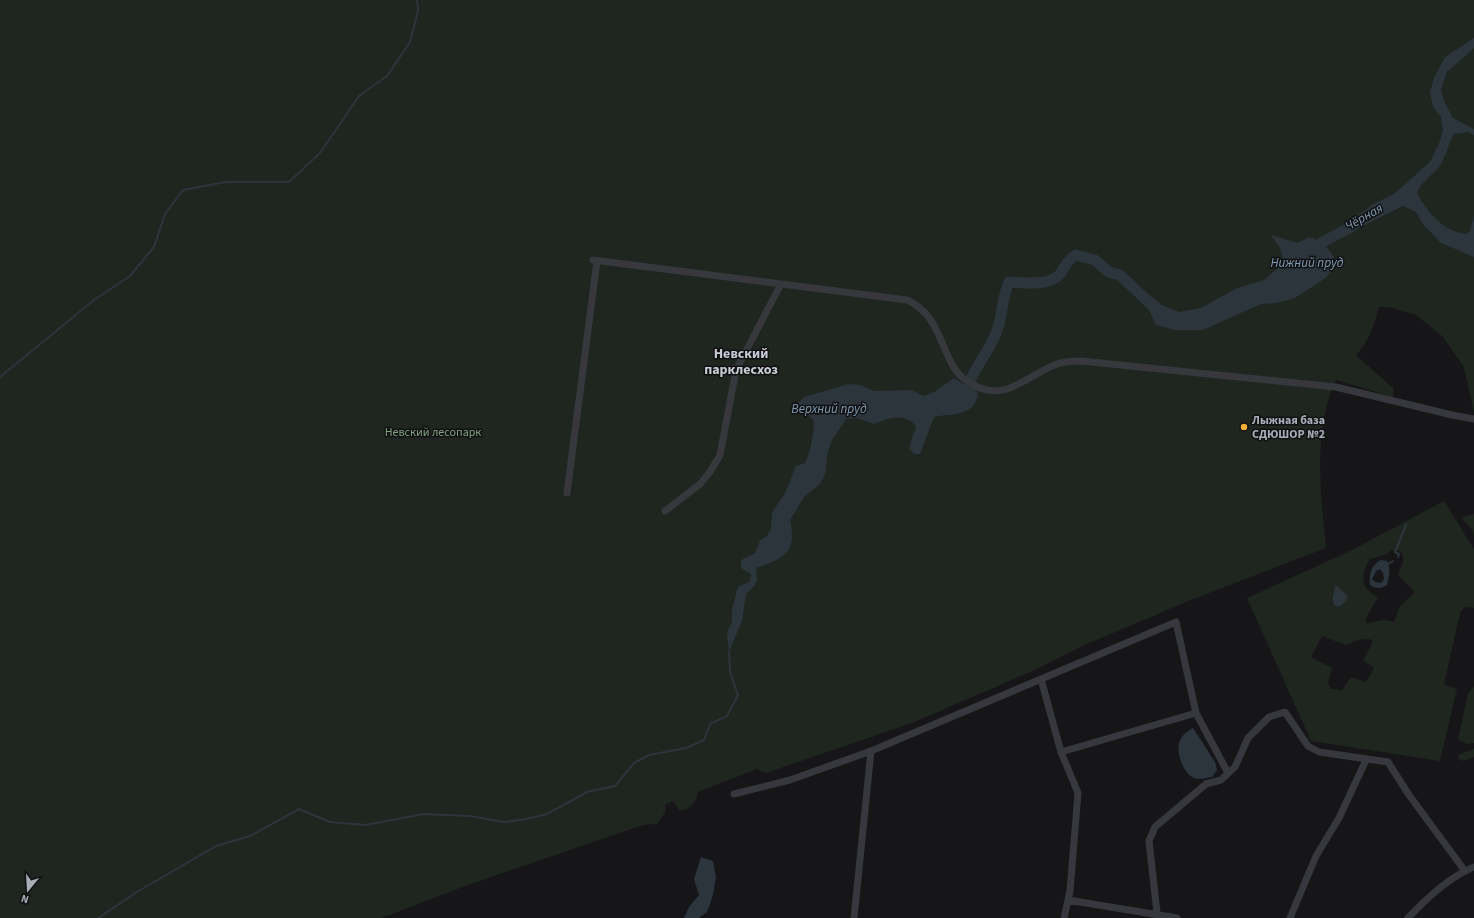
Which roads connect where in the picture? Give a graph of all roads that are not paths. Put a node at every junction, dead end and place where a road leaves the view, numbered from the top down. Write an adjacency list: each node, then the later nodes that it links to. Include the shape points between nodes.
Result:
1 (781, 284): 2 (street, via 907,300 919,305 928,315 953,367 960,376 980,389 1013,388 1057,364 1082,361 1336,387 1452,416); 3 (street, via 595,261); 4 (street, via 736,370 720,454 700,484)
2 (1474, 419)
3 (567, 493)
4 (665, 511)
5 (1041, 679): 6 (street, via 1176,622); 7 (street); 8 (street)
6 (1196, 713): 8 (street); 10 (street)
7 (870, 751): 11 (street, via 790,780); 16 (street)
8 (1061, 752): 14 (street, via 1078,793)
9 (1366, 760): 10 (street, via 1319,752 1308,746 1285,712 1269,718 1248,738 1235,767); 13 (street, via 1388,762 1409,795); 19 (street, via 1339,818 1316,856)
10 (1228, 773): 15 (street, via 1221,780 1206,784 1155,827 1149,841)
11 (734, 794)
12 (1474, 867): 13 (street)
13 (1465, 870): 20 (street, via 1430,895)
14 (1068, 900): 15 (street); 17 (street)
15 (1157, 913): 18 (street)
16 (854, 918)
17 (1064, 918)
18 (1177, 918)
19 (1290, 918)
20 (1408, 918)

